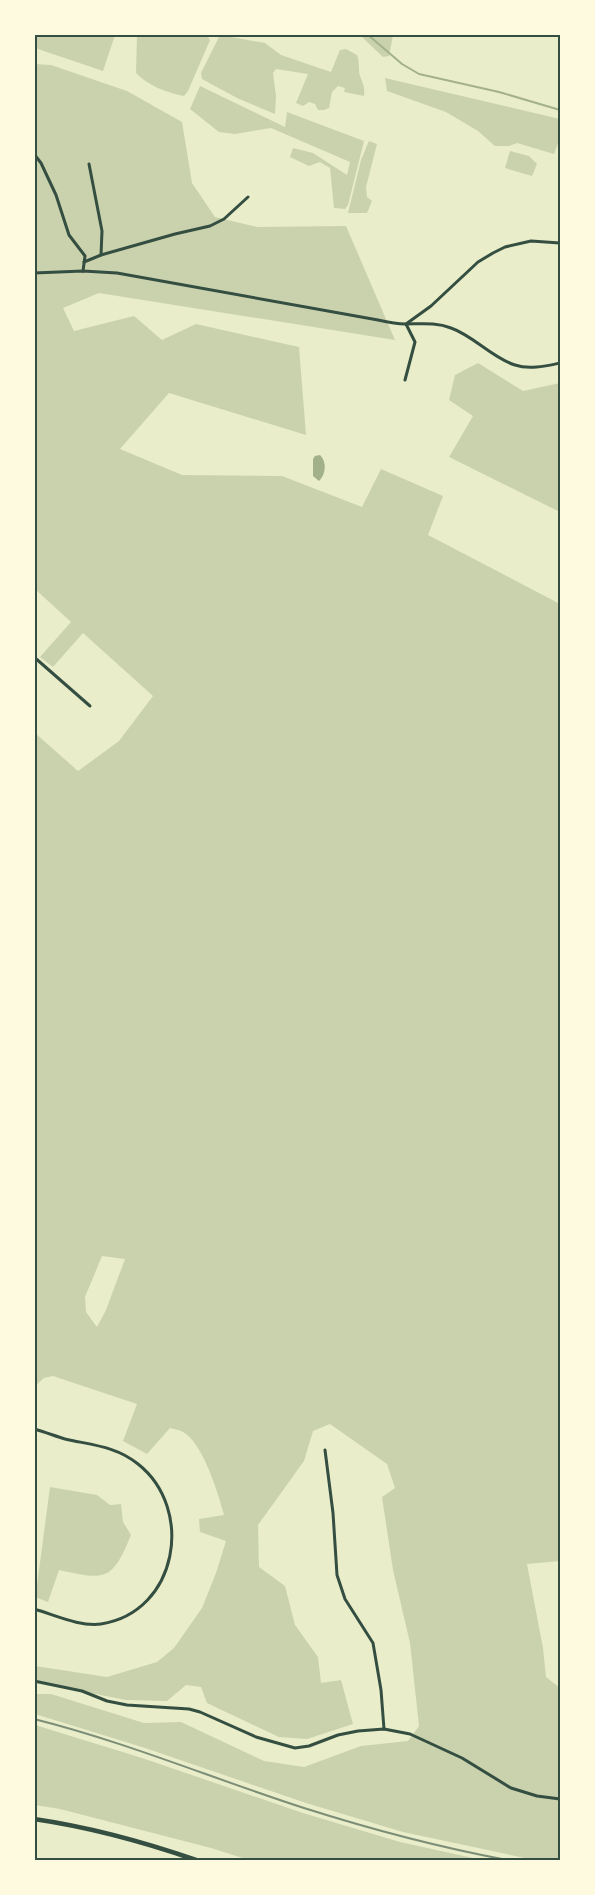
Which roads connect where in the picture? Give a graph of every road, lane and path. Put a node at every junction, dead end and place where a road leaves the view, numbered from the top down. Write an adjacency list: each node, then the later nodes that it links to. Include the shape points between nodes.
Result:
1 (34, 154): 6 (street, via 56,195 69,235 85,256)
2 (89, 164): 5 (street, via 102,231)
3 (248, 197): 5 (street, via 217,223)
4 (561, 243): 9 (street, via 531,241 493,253)
5 (101, 255): 6 (street)
6 (84, 262): 7 (street)
7 (83, 271): 8 (street); 9 (street, via 117,273)
8 (34, 273)
9 (406, 324): 10 (street, via 450,327 516,366); 11 (street, via 415,342)
10 (561, 363)
11 (405, 380)
12 (34, 657): 13 (street)
13 (90, 706)
14 (34, 1429): 16 (street, via 116,1450 136,1462 148,1472 163,1497 173,1542 168,1568 158,1588 126,1616 92,1625)
15 (325, 1450): 18 (street, via 337,1575 345,1599 373,1643)
16 (34, 1609)
17 (34, 1681): 18 (street, via 126,1706 189,1709 256,1737 295,1748 338,1735)
18 (384, 1729): 19 (street, via 421,1738 512,1788)
19 (561, 1799)
20 (34, 1819): 21 (main road, via 140,1842)
21 (196, 1860)

